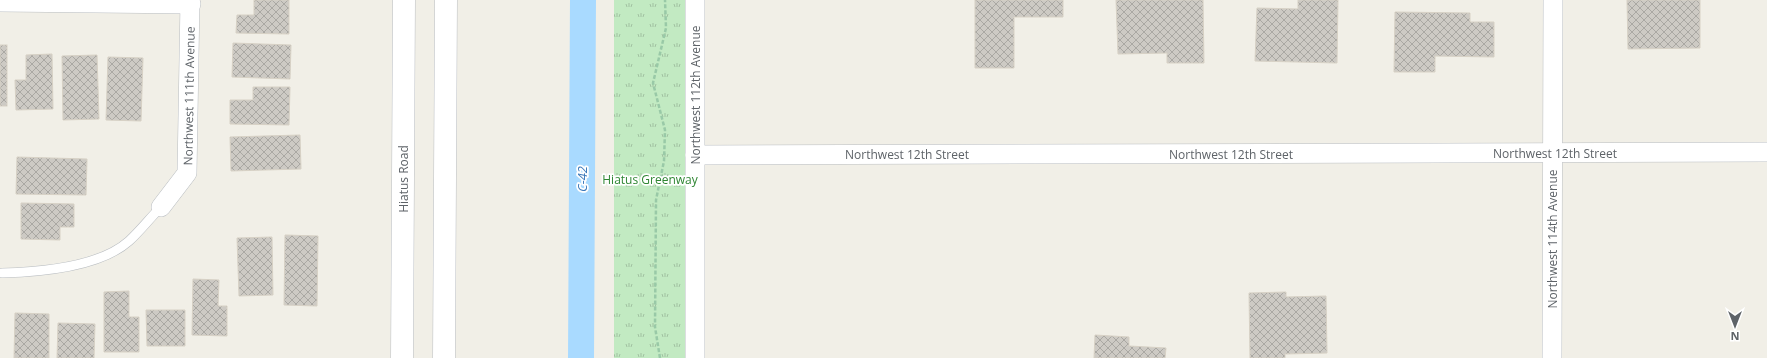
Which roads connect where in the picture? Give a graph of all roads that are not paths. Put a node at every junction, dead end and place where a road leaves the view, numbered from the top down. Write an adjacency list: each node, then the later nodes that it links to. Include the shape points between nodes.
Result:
1 (404, 0): 12 (main road, Hiatus Road)
2 (446, 0): 13 (main road)
3 (695, 0): 9 (street, Northwest 112th Avenue)
4 (1553, 0): 8 (street, Northwest 114th Avenue)
5 (0, 2): 6 (street)
6 (190, 2): 10 (street, Northwest 111th Avenue, via 187,173)
7 (1767, 152): 8 (street, Northwest 12th Street)
8 (1552, 153): 9 (street, Northwest 12th Street); 15 (street, Northwest 114th Avenue)
9 (695, 155): 14 (street, Northwest 112th Avenue)
10 (160, 207): 11 (lane, via 128,241 114,251 93,260 35,272)
11 (2, 273)
12 (402, 358)
13 (444, 358)
14 (694, 358)
15 (1552, 358)

